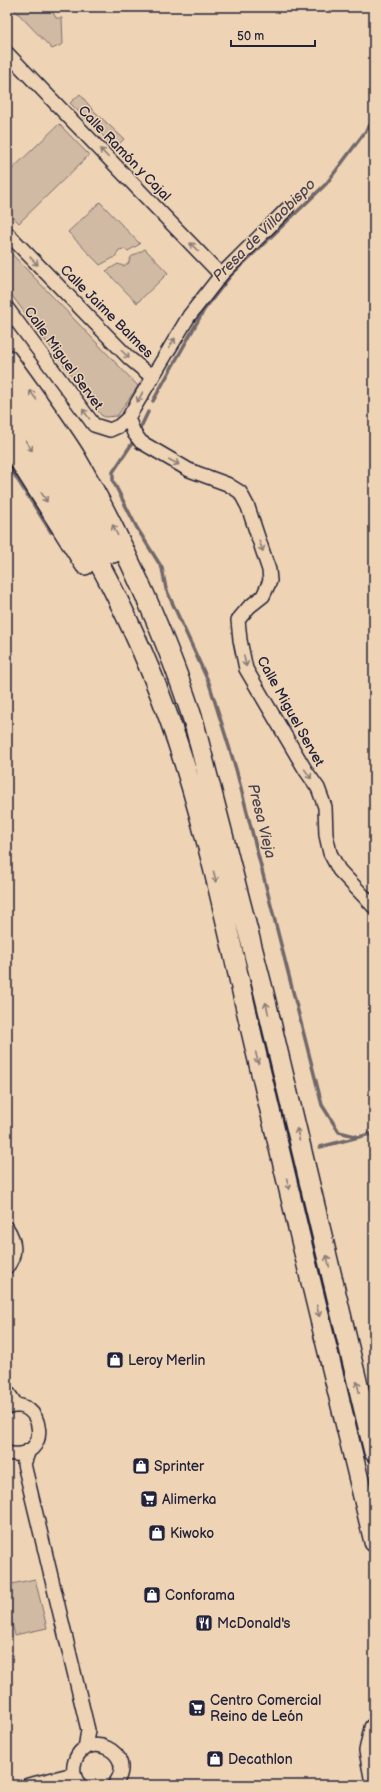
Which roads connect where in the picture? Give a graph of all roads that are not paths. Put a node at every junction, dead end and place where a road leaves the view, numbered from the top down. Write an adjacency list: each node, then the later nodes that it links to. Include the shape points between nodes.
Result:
1 (7, 53): 4 (street, Calle Ramón y Cajal, one-way to 1)
2 (287, 208): 4 (street, Calle Jaime Balmes)
3 (7, 233): 7 (street, Calle Jaime Balmes, one-way to 7, via 129,358)
4 (221, 275): 7 (street, Calle Jaime Balmes, one-way to 4, via 189,316)
5 (7, 308): 10 (street, Calle Miguel Servet, one-way to 5, via 110,430 94,426)
6 (7, 360): 12 (highway, one-way to 6, via 183,688 129,558 74,455)
7 (152, 377): 10 (street, one-way to 10)
8 (7, 386): 12 (highway, via 62,464 118,563 176,690)
9 (7, 413): 13 (highway, one-way to 13, via 54,485 123,613 162,702 185,766)
10 (128, 418): 14 (street, Calle Miguel Servet, one-way to 14, via 137,438 189,470 227,484 240,492 248,507 269,570 270,581 263,596 238,620 246,669 318,788 325,807 326,835 330,853 339,870)
11 (7, 441): 13 (highway, one-way to 13, via 88,569 114,617 166,733)
12 (203, 762): 20 (highway, one-way to 12, via 263,990)
13 (205, 839): 23 (highway, one-way to 23)
14 (374, 907)
15 (7, 1228): 16 (street, via 14,1244 13,1255)
16 (7, 1267)
17 (7, 1391): 18 (street)
18 (12, 1407): 19 (street, via 31,1412 39,1424 38,1439)
19 (29, 1450): 21 (street); 22 (street)
20 (374, 1452)
21 (11, 1453): 22 (street)
22 (24, 1464): 25 (street)
23 (374, 1542)
24 (374, 1728): 28 (highway, via 369,1751)
25 (88, 1730): 26 (street); 27 (street)
26 (100, 1745): 27 (street, via 92,1745); 31 (street, via 114,1752 120,1762 120,1772)
27 (85, 1749): 29 (street, via 75,1761)
28 (374, 1777)
29 (77, 1780): 30 (street)
30 (28, 1785)
31 (114, 1785)

